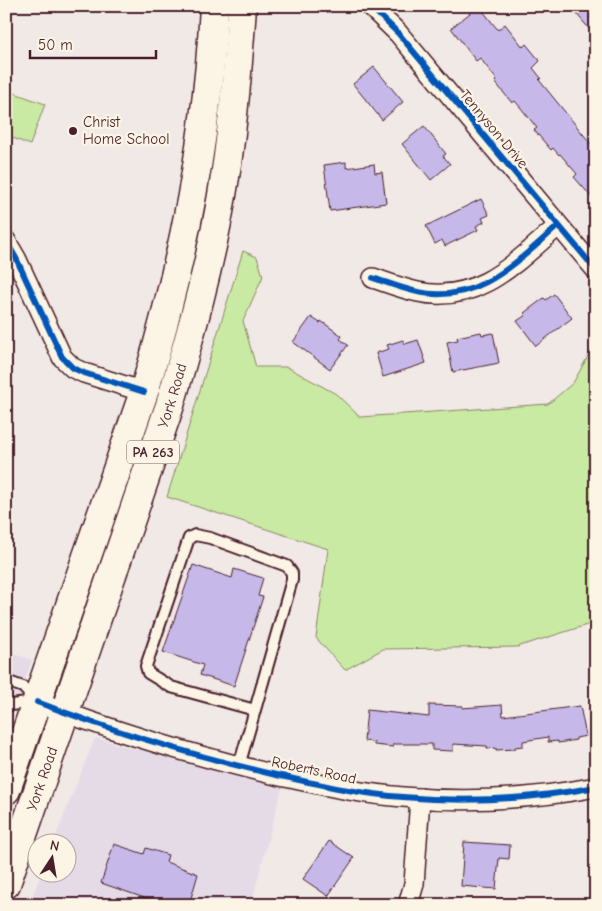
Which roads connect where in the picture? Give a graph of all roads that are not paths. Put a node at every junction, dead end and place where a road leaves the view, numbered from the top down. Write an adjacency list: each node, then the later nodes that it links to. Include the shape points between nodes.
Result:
1 (214, 6): 8 (highway, York Road / PA 263, via 200,151 164,326)
2 (242, 6): 13 (highway, York Road / PA 263, via 225,177 191,333 170,405)
3 (370, 6): 4 (street, Tennyson Drive, via 398,33)
4 (558, 226): 6 (street, Tennyson Drive); 7 (street, via 505,272 471,289 448,294 417,292)
5 (6, 241): 8 (street, via 62,356 84,374)
6 (596, 270)
7 (373, 278)
8 (144, 392): 10 (highway, York Road / PA 263)
9 (6, 681): 10 (lane, via 23,687)
10 (37, 702): 11 (lane); 13 (street, Roberts Road); 16 (highway, York Road / PA 263)
11 (6, 704)
12 (255, 710): 12 (lane, via 292,572 287,566 195,535 189,538 146,666 148,673 171,686); 14 (lane)
13 (64, 712): 14 (street, Roberts Road); 18 (highway, York Road / PA 263)
14 (239, 766): 17 (street, Roberts Road, via 364,793)
15 (596, 787): 17 (street, Roberts Road, via 504,799)
16 (6, 790)
17 (420, 798): 19 (street, via 414,884)
18 (6, 884)
19 (408, 905)

